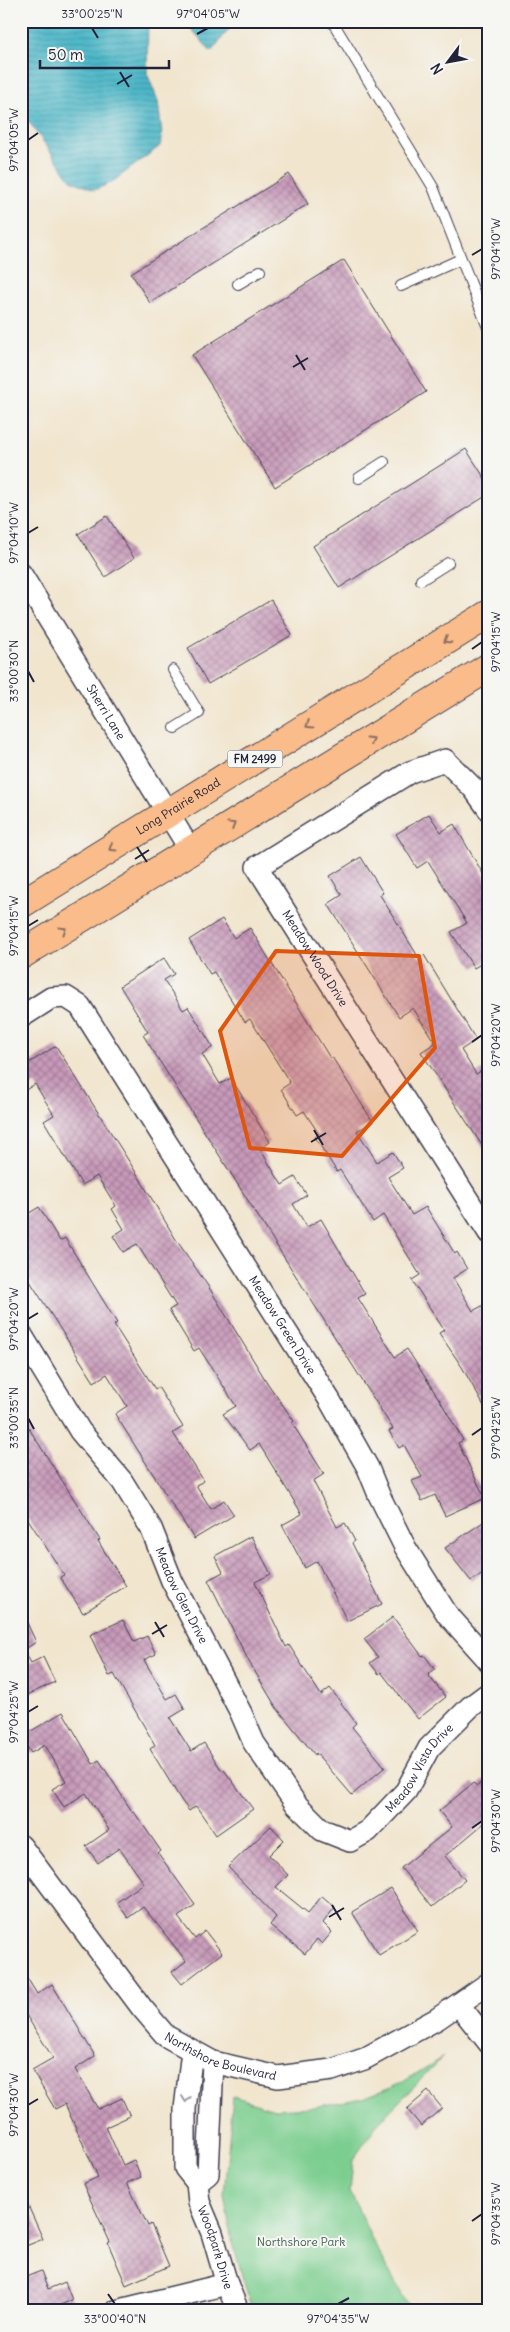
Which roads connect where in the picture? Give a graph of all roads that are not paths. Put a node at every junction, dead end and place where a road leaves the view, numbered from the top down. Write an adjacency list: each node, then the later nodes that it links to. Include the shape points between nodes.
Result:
1 (332, 21): 2 (lane, via 433,186)
2 (461, 259): 5 (lane); 6 (lane)
3 (260, 271): 4 (lane)
4 (238, 284)
5 (401, 286)
6 (489, 330)
7 (384, 462): 8 (lane)
8 (359, 478)
9 (448, 562): 11 (lane)
10 (21, 574): 17 (street, Sherri Lane)
11 (421, 580)
12 (489, 614): 17 (main road, Long Prairie Road / FM 2499, one-way to 17)
13 (489, 667): 18 (main road, one-way to 13)
14 (173, 670): 15 (lane, via 199,714)
15 (175, 728)
16 (489, 810): 22 (street, Meadow Wood Drive, via 474,788 445,760 410,772 257,867)
17 (168, 813): 18 (street, Sherri Lane); 19 (main road, Long Prairie Road / FM 2499, one-way to 19)
18 (191, 851): 20 (main road, one-way to 18)
19 (21, 904)
20 (21, 955)
21 (21, 1017): 24 (street, Meadow Green Drive, via 51,998 66,997 80,1006 329,1399 368,1468 404,1547 446,1614)
22 (489, 1233)
23 (21, 1334): 26 (street, Meadow Glen Drive, via 80,1431 122,1481 151,1528 172,1581 254,1743 296,1804 322,1830)
24 (489, 1661)
25 (489, 1693): 26 (street, Meadow Vista Drive, via 470,1707 429,1748 406,1791 368,1831)
26 (350, 1842)
27 (21, 1846): 31 (street, Northshore Boulevard, via 142,2008 166,2036)
28 (489, 1983): 29 (street, Northshore Boulevard)
29 (459, 2005): 30 (street); 32 (street, Northshore Boulevard, via 364,2059 332,2070 278,2077)
30 (489, 2043)
31 (192, 2051): 32 (street, Northshore Boulevard); 33 (street, Woodpark Drive, one-way to 33, via 183,2150 185,2168)
32 (213, 2062): 33 (street, via 208,2174)
33 (197, 2183): 34 (street, Woodpark Drive, via 199,2202)
34 (227, 2284): 35 (street); 36 (street, Woodpark Drive)
35 (116, 2311)
36 (238, 2311)

